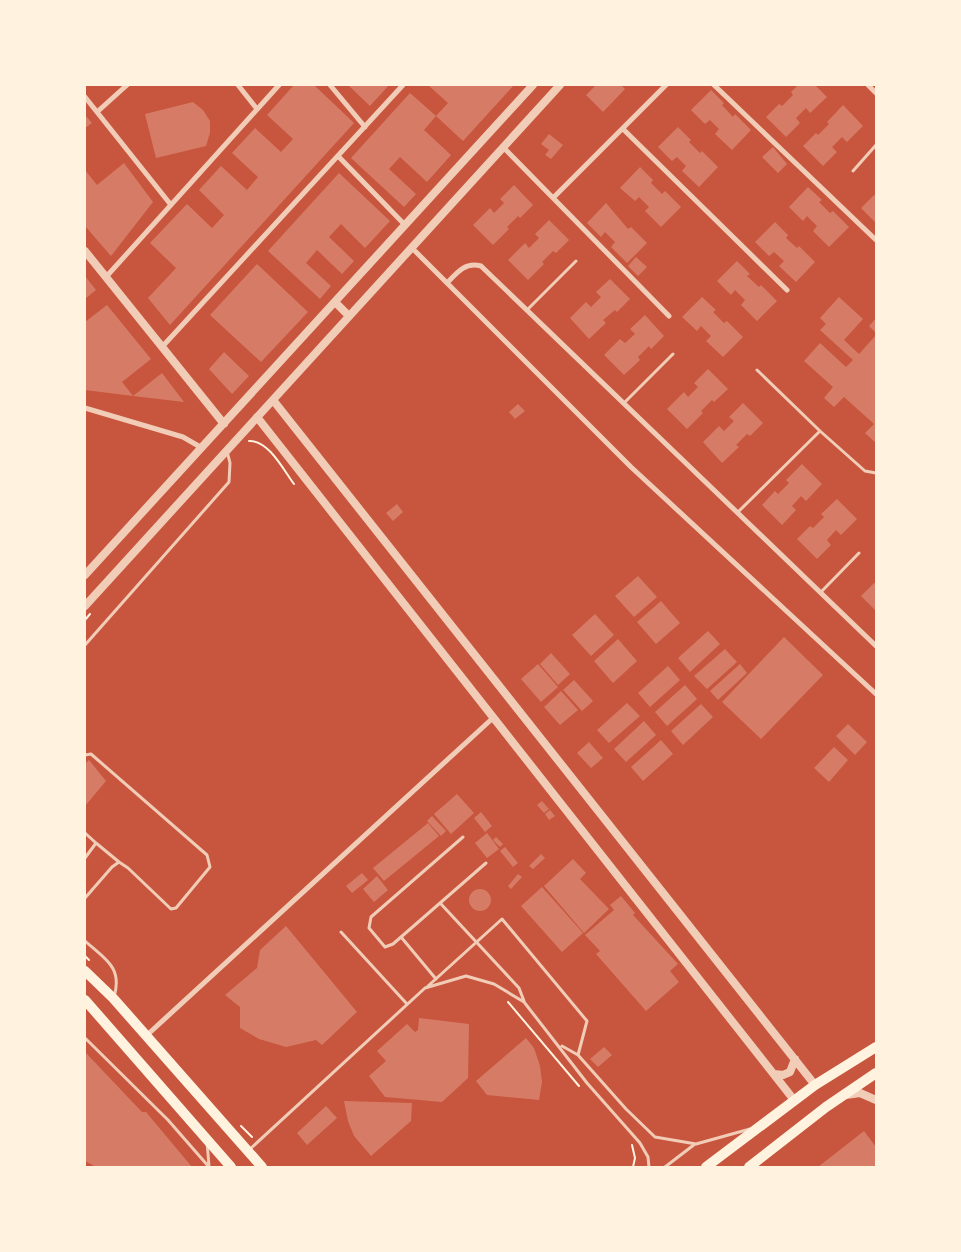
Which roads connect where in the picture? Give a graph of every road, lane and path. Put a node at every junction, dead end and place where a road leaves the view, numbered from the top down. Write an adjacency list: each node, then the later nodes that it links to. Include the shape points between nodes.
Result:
1 (127, 85): 14 (street)
2 (238, 85): 13 (street)
3 (279, 85): 13 (street)
4 (330, 85): 15 (street)
5 (403, 85): 15 (street)
6 (533, 85): 23 (street)
7 (560, 85): 18 (street)
8 (666, 85): 16 (street)
9 (714, 85): 24 (street)
10 (868, 85): 11 (street)
11 (876, 93)
12 (85, 97): 14 (street)
13 (257, 109): 22 (street)
14 (97, 112): 22 (street)
15 (365, 127): 19 (street)
16 (623, 129): 21 (street); 30 (street)
17 (876, 145): 20 (lane)
18 (503, 147): 21 (street); 25 (street)
19 (338, 156): 23 (street); 35 (street)
20 (853, 171)
21 (554, 197): 34 (street)
22 (171, 205): 28 (street)
23 (405, 225): 31 (street)
24 (876, 240)
25 (412, 248): 29 (street); 33 (street)
26 (85, 251): 28 (street)
27 (576, 261): 32 (lane)
28 (106, 277): 35 (street)
29 (448, 282): 32 (street, via 467,265 481,266); 54 (street, via 631,467)
30 (787, 290)
31 (335, 302): 33 (street); 42 (street)
32 (527, 310): 39 (street)
33 (349, 316): 38 (street)
34 (669, 316)
35 (162, 347): 42 (street)
36 (673, 354): 39 (lane)
37 (758, 370): 43 (lane)
38 (273, 400): 41 (street); 81 (street)
39 (623, 403): 47 (street)
40 (86, 407): 44 (street, via 183,437)
41 (257, 417): 45 (street); 55 (street)
42 (224, 424): 44 (street)
43 (820, 431): 46 (lane, via 865,471); 47 (lane)
44 (202, 448): 49 (street)
45 (227, 450): 51 (street); 52 (lane, via 229,482)
46 (876, 474)
47 (737, 513): 50 (street)
48 (859, 553): 50 (lane)
49 (85, 575)
50 (821, 592): 53 (street)
51 (85, 606)
52 (85, 646)
53 (876, 646)
54 (876, 694)
55 (494, 717): 76 (street); 83 (street)
56 (85, 755): 61 (lane, via 91,754 207,855 210,868 171,910)
57 (85, 833): 59 (lane)
58 (463, 837): 66 (lane, via 371,917 368,928 385,947)
59 (96, 843): 60 (lane); 61 (lane)
60 (85, 858)
61 (119, 862): 63 (lane)
62 (486, 863): 64 (lane)
63 (85, 898)
64 (440, 904): 66 (lane); 68 (lane)
65 (341, 932): 75 (lane)
66 (401, 937): 70 (lane)
67 (85, 941): 72 (lane, via 116,970 118,980)
68 (477, 941): 70 (lane); 74 (lane, via 519,988); 80 (lane, via 502,919 586,1020)
69 (85, 971): 72 (main road)
70 (436, 979): 71 (lane)
71 (425, 988): 74 (lane, via 466,976 494,984); 75 (lane)
72 (114, 998): 76 (main road)
73 (85, 1000): 89 (main road)
74 (524, 1002): 78 (lane)
75 (407, 1004): 91 (lane)
76 (146, 1037): 91 (main road)
77 (85, 1038): 92 (lane, via 168,1120)
78 (560, 1044): 80 (lane); 95 (lane, via 587,1083 640,1143 648,1156)
79 (876, 1047): 84 (main road)
80 (578, 1055): 90 (lane, via 655,1137)
81 (795, 1059): 83 (street, via 790,1072 783,1076); 84 (street)
82 (876, 1073): 85 (main road)
83 (775, 1074): 86 (street)
84 (815, 1085): 86 (main road)
85 (842, 1096): 87 (street, via 860,1094); 98 (main road)
86 (794, 1100): 88 (main road)
87 (876, 1100)
88 (760, 1127): 90 (lane); 97 (main road)
89 (207, 1139): 92 (lane); 93 (main road)
90 (696, 1144): 96 (lane)
91 (248, 1150): 94 (main road)
92 (209, 1167)
93 (231, 1167)
94 (262, 1167)
95 (649, 1167)
96 (665, 1167)
97 (706, 1167)
98 (749, 1167)

